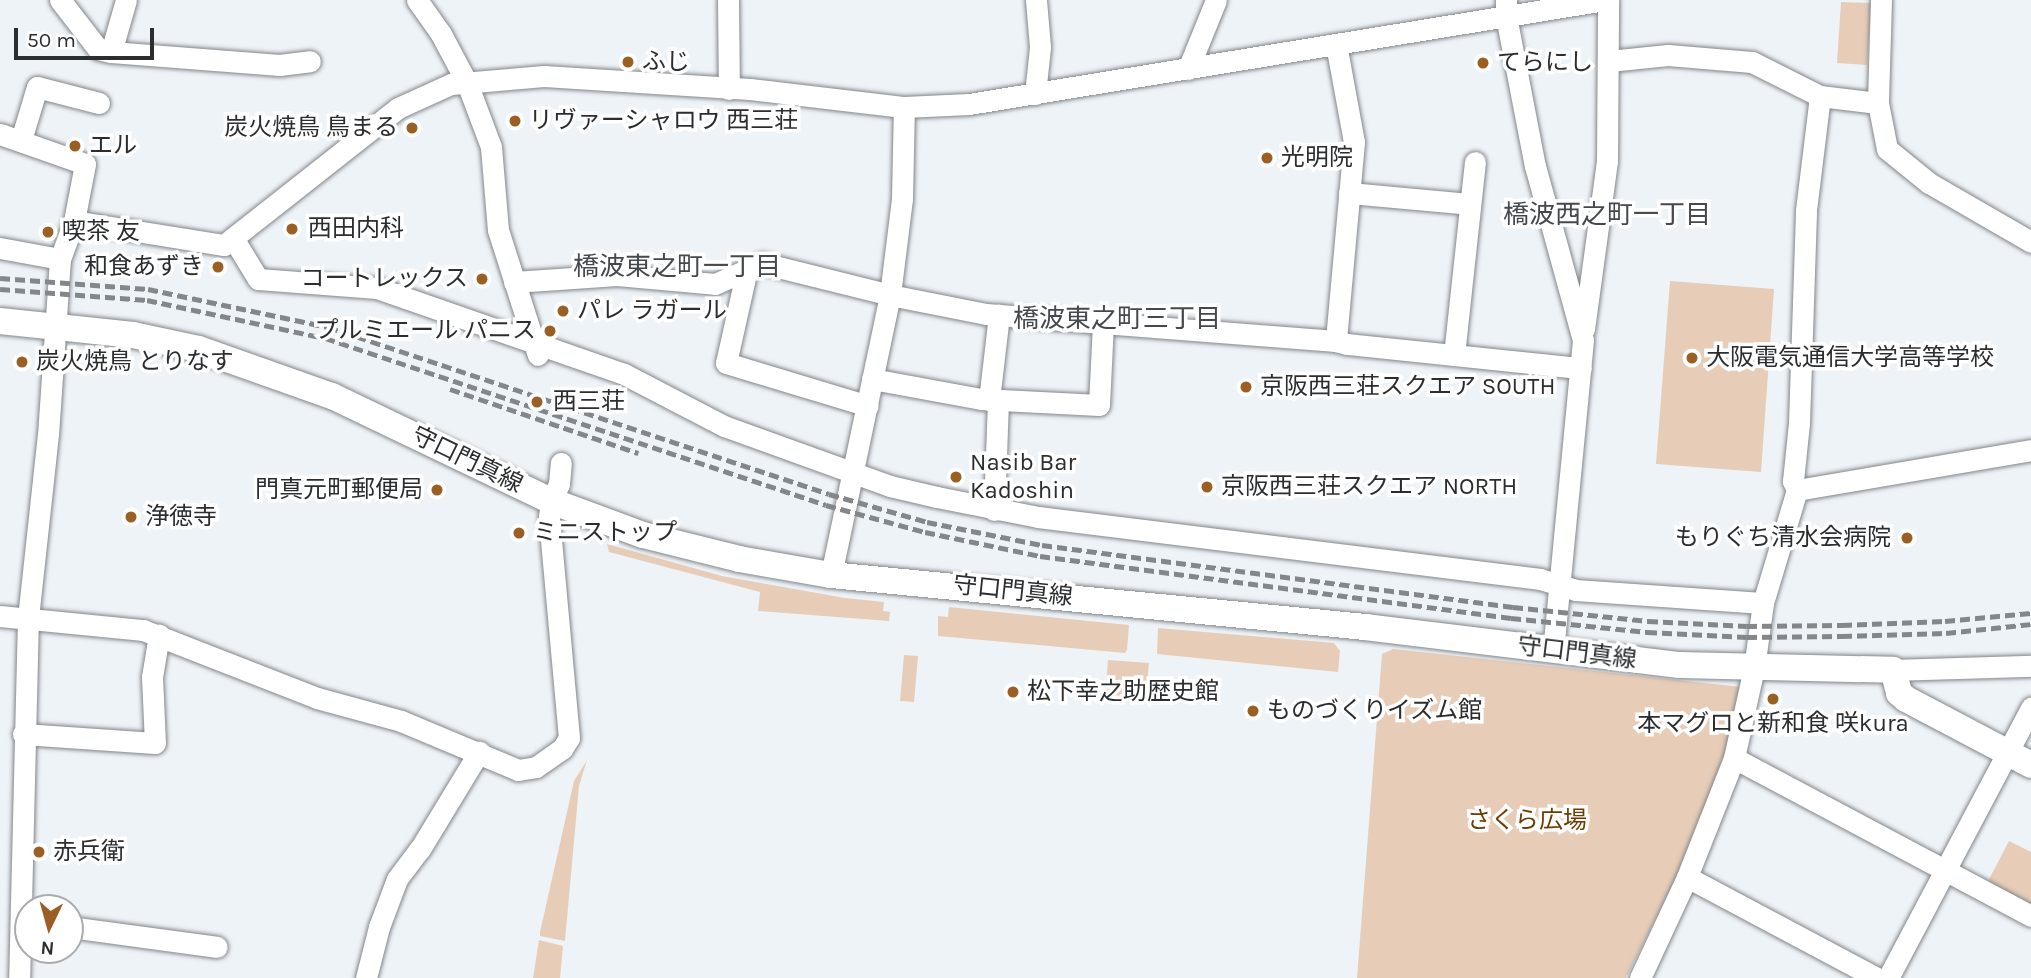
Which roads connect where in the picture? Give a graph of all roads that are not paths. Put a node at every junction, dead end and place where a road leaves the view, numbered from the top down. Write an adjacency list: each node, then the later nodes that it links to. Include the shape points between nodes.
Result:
1 (60, 0): 11 (street, via 98,49)
2 (126, 0): 11 (street)
3 (417, 0): 15 (street)
4 (728, 0): 16 (street)
5 (1036, 0): 17 (street, via 1040,47)
6 (1216, 0): 14 (street)
7 (1607, 0): 9 (street); 13 (street)
8 (1881, 0): 20 (street)
9 (1506, 8): 10 (street); 39 (street, via 1535,166)
10 (1336, 44): 14 (street); 25 (street, via 1354,142)
11 (111, 52): 12 (street, via 279,65)
12 (310, 61)
13 (1609, 61): 18 (street, via 1668,55 1752,62); 39 (street, via 1607,161)
14 (1188, 69): 17 (street)
15 (467, 83): 16 (street, via 544,76); 28 (street, via 451,84 397,108); 33 (street, via 491,147 498,230)
16 (729, 89): 21 (street)
17 (1035, 94): 21 (street)
18 (1820, 96): 20 (street); 50 (street, via 1806,210 1793,481)
19 (99, 103): 23 (street, via 37,87)
20 (1878, 103): 29 (street, via 1887,149 1929,183)
21 (904, 107): 34 (street, via 902,199)
22 (0, 134): 23 (street)
23 (21, 140): 27 (street, via 85,164)
24 (1475, 162): 26 (street)
25 (1349, 193): 26 (street); 40 (street)
26 (1470, 204): 42 (street)
27 (74, 222): 28 (street, via 224,245); 31 (street)
28 (233, 238): 41 (street, via 258,279 377,288)
29 (2031, 242)
30 (0, 248): 31 (street)
31 (60, 259): 38 (street)
32 (747, 269): 33 (street, via 715,284 617,275); 34 (street, via 762,263); 46 (street, via 726,363)
33 (514, 282): 41 (street)
34 (890, 295): 35 (street); 44 (street)
35 (999, 315): 37 (street); 45 (street)
36 (0, 321): 38 (main road, 守口門真線)
37 (1103, 323): 40 (street); 45 (street, via 1098,405)
38 (57, 325): 51 (main road, 守口門真線, via 198,349 267,372 332,396); 57 (street)
39 (1583, 340): 43 (street)
40 (1336, 341): 42 (street)
41 (536, 352): 49 (street, via 624,374 724,426)
42 (1454, 355): 43 (street)
43 (1581, 368): 54 (street)
44 (872, 379): 45 (street); 46 (street)
45 (993, 400): 52 (street)
46 (868, 407): 49 (street)
47 (2031, 450): 50 (street)
48 (561, 463): 51 (street, via 559,484)
49 (854, 471): 52 (street, via 890,486); 53 (street)
50 (1797, 490): 55 (street)
51 (551, 500): 53 (main road, 守口門真線, via 643,535); 65 (street, via 569,738 536,768 518,770)
52 (995, 510): 54 (street)
53 (831, 575): 59 (main road, 守口門真線)
54 (1560, 584): 55 (street, via 1575,590); 59 (street)
55 (1763, 603): 61 (street)
56 (0, 616): 57 (street)
57 (28, 617): 58 (street); 64 (street)
58 (159, 635): 64 (street, via 152,677 155,743); 65 (street, via 317,698 401,721)
59 (1553, 650): 61 (main road, 守口門真線, via 1680,665)
60 (2031, 666): 62 (street)
61 (1754, 668): 62 (main road, 守口門真線); 67 (street)
62 (1893, 670): 66 (main road, via 1899,693 1906,699)
63 (2031, 708): 66 (street)
64 (23, 734): 71 (street)
65 (479, 752): 75 (street, via 397,879)
66 (2007, 752): 68 (main road); 69 (street)
67 (1734, 758): 69 (street); 70 (street)
68 (2031, 765)
69 (1945, 871): 72 (street); 78 (street)
70 (1686, 877): 76 (street); 77 (street)
71 (25, 894)
72 (2031, 916)
73 (84, 929): 74 (street)
74 (217, 947)
75 (366, 978)
76 (1640, 978)
77 (1877, 978)
78 (1888, 978)

